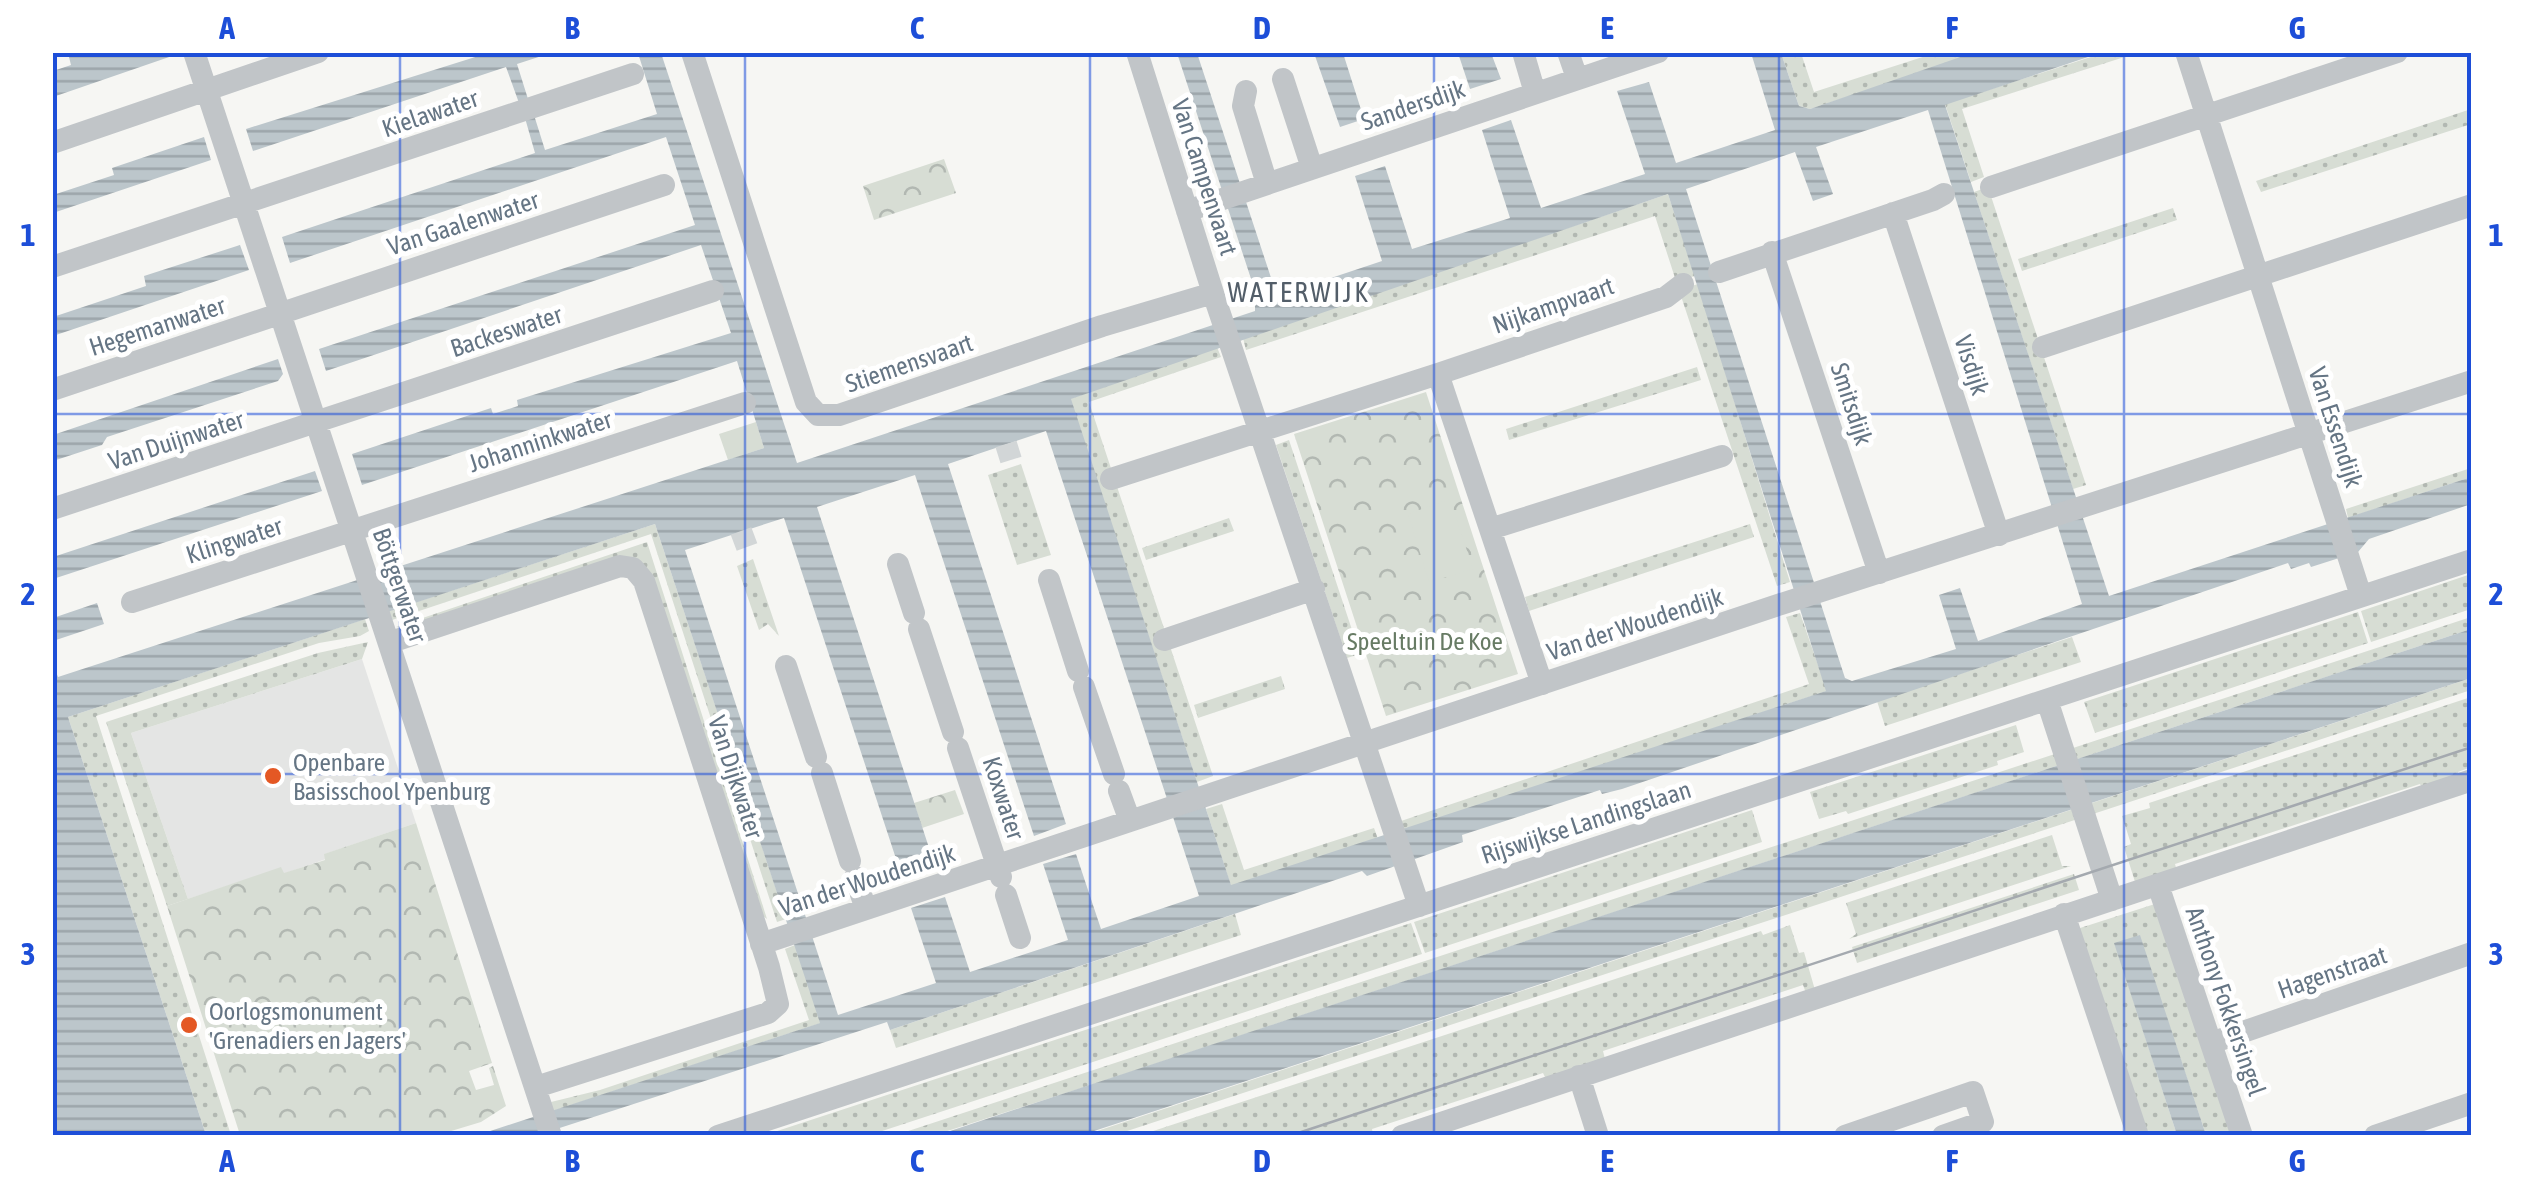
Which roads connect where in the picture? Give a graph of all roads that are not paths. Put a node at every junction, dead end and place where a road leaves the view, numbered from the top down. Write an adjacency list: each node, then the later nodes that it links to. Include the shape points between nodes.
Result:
1 (194, 52): 14 (street, Böttgerwater)
2 (318, 52): 14 (street)
3 (692, 52): 33 (street, Stiemensvaart, via 806,402 818,415 839,415)
4 (1137, 52): 25 (street, Van Campenvaart)
5 (1523, 52): 15 (street)
6 (1568, 52): 11 (street)
7 (1658, 52): 11 (street, Sandersdijk)
8 (2186, 52): 16 (street, Van Essendijk)
9 (2397, 52): 16 (street)
10 (633, 74): 24 (street, Kielawater)
11 (1577, 78): 15 (street, Sandersdijk)
12 (1283, 79): 18 (street)
13 (1246, 91): 20 (street, via 1243,106)
14 (207, 92): 17 (street); 24 (street, Böttgerwater)
15 (1535, 93): 18 (street, Sandersdijk)
16 (2206, 117): 21 (street); 30 (street, Van Essendijk)
17 (52, 143)
18 (1312, 168): 20 (street, Sandersdijk)
19 (664, 185): 34 (street, Van Gaalenwater)
20 (1259, 186): 25 (street, Sandersdijk)
21 (1991, 187)
22 (1944, 194): 26 (street)
23 (2472, 205): 30 (street)
24 (244, 206): 28 (street, Kielawater); 34 (street, Böttgerwater)
25 (1198, 207): 33 (street, Van Campenvaart)
26 (1893, 213): 27 (street); 48 (street, Visdijk)
27 (1772, 252): 29 (street); 51 (street, Smitsdijk)
28 (52, 267)
29 (1719, 272)
30 (2257, 276): 35 (street); 42 (street, Van Essendijk)
31 (1683, 284): 36 (street, Nijkampvaart, via 1666,296)
32 (713, 291): 40 (street, Backeswater)
33 (1216, 303): 41 (street, Van Campenvaart)
34 (279, 314): 38 (street, Hegemanwater); 40 (street, Böttgerwater)
35 (2043, 347)
36 (1438, 374): 41 (street, Nijkampvaart); 46 (street)
37 (2472, 380): 42 (street, Van der Woudendijk)
38 (52, 390)
39 (745, 404): 47 (street, Johanninkwater)
40 (316, 423): 45 (street, Van Duijnwater); 47 (street, Böttgerwater)
41 (1259, 432): 44 (street); 53 (street, Van Campenvaart)
42 (2309, 434): 48 (street, Van der Woudendijk); 54 (street, Van Essendijk)
43 (1722, 456): 46 (street)
44 (1111, 478)
45 (52, 509)
46 (1490, 529): 59 (street)
47 (352, 531): 55 (street, Klingwater); 56 (street, Böttgerwater)
48 (1999, 535): 51 (street, Van der Woudendijk)
49 (2472, 560): 54 (street, Rijswijkse Landingslaan)
50 (898, 564): 64 (street, Koxwater)
51 (1879, 573): 59 (street, Van der Woudendijk)
52 (1049, 580): 63 (street)
53 (1314, 589): 57 (street); 61 (street, Van Campenvaart)
54 (2361, 596): 60 (street, Rijswijkse Landingslaan)
55 (132, 602)
56 (387, 631): 71 (street, Van Dijkwater, via 620,566 636,570); 75 (street, Böttgerwater)
57 (1164, 640)
58 (786, 666): 68 (street)
59 (1542, 684): 61 (street, Van der Woudendijk)
60 (2046, 700): 66 (street); 67 (street, Rijswijkse Landingslaan)
61 (1364, 742): 63 (street, Van der Woudendijk); 67 (street, Van Campenvaart)
62 (2472, 780): 65 (street)
63 (1130, 821): 64 (street, Van der Woudendijk)
64 (1002, 879): 68 (street, Van der Woudendijk); 70 (street, Koxwater)
65 (2158, 885): 66 (street); 73 (street, Anthony Fokkersingel)
66 (2112, 900): 69 (street)
67 (1420, 906): 78 (street, Rijswijkse Landingslaan)
68 (866, 909): 71 (street, Van der Woudendijk)
69 (2064, 914): 74 (street); 83 (street)
70 (1020, 938)
71 (762, 944): 75 (street, Van Dijkwater, via 778,999 772,1012)
72 (2472, 953): 73 (street, Hagenstraat)
73 (2212, 1043): 84 (street, Anthony Fokkersingel)
74 (1579, 1076): 79 (street); 80 (street)
75 (540, 1098): 77 (street, Böttgerwater)
76 (2472, 1103): 85 (street)
77 (552, 1136)
78 (718, 1136)
79 (1402, 1136)
80 (1598, 1136)
81 (1845, 1136): 82 (street, via 1973,1092 1983,1122)
82 (1944, 1136)
83 (2138, 1136)
84 (2242, 1136)
85 (2375, 1136)

